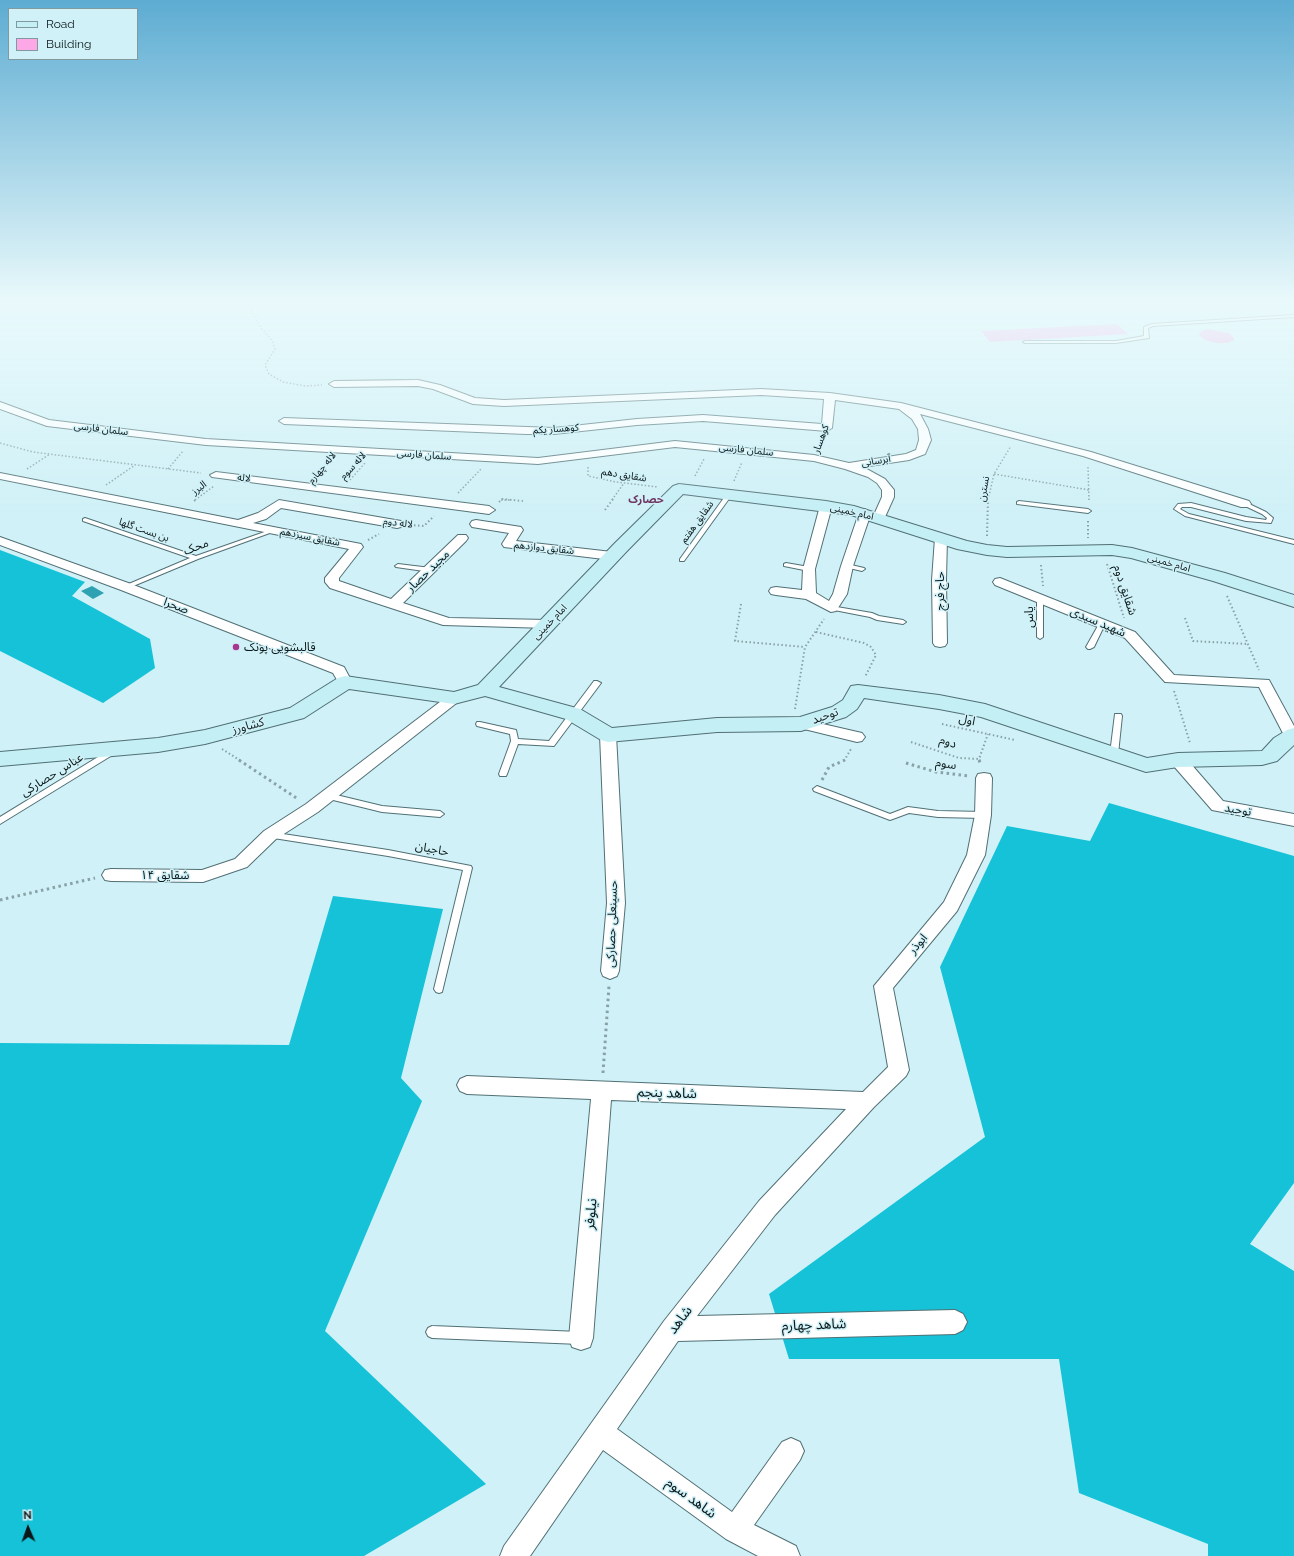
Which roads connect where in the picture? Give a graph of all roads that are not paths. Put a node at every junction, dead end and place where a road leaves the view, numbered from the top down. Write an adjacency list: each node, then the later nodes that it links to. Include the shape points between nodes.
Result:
1 (334, 384): 2 (street, آبرسانی, via 418,383 473,401 504,403 761,392)
2 (830, 396): 4 (street, آبرسانی); 6 (street, کوهسار)
3 (0, 405): 7 (street, سلمان فارسی, via 47,423 193,441 538,461 675,444 814,458)
4 (901, 406): 7 (street, آبرسانی, via 917,417 923,429 925,440 921,452 909,457); 12 (street, آبرسانی, via 1087,454)
5 (284, 421): 6 (street, کوهسار یکم, via 533,431 703,418)
6 (827, 428)
7 (849, 466): 16 (street, آبرسانی, via 872,475 888,490 888,497)
8 (0, 476): 18 (street, شقایق سیزدهم)
9 (221, 476): 14 (street, لاله)
10 (728, 496): 13 (street, امام خمینی); 26 (street, امام خمینی, via 684,490); 28 (lane, شقایق هفتم)
11 (1019, 503): 15 (lane)
12 (1245, 504): 25 (lane, via 1264,513 1270,518 1269,522 1191,505 1180,504 1176,509 1187,515)
13 (826, 506): 16 (street, امام خمینی); 32 (street)
14 (489, 510)
15 (1088, 511)
16 (872, 515): 23 (street, امام خمینی); 31 (street)
17 (85, 520): 27 (lane, بن بست گلها)
18 (238, 523): 19 (street, لاله دوم, via 262,516 279,504); 21 (street, شقایق سیزدهم)
19 (397, 524)
20 (476, 524): 26 (street, شقایق دوازدهم, via 517,530 508,544)
21 (275, 530): 27 (lane, محک); 41 (street, شقایق سیزدهم, via 357,546 332,578 332,582)
22 (462, 538): 34 (street, مجید حصار)
23 (941, 538): 40 (street, امام خمینی, via 987,550 1007,552 1103,550 1132,553 1156,558); 47 (street, حاج فرج)
24 (0, 541): 36 (street, صحرا)
25 (1294, 542)
26 (612, 556): 44 (street, امام خمینی)
27 (196, 558): 36 (lane, محک)
28 (682, 560)
29 (786, 565): 32 (lane)
30 (398, 566): 34 (lane)
31 (847, 566): 33 (lane); 42 (street, via 840,594)
32 (809, 569): 38 (street)
33 (862, 569)
34 (432, 570): 41 (street, مجید حصار)
35 (1000, 582): 39 (street, شهید سیدی)
36 (126, 587): 49 (street, صحرا, via 339,670)
37 (776, 591): 38 (street)
38 (809, 595): 42 (street)
39 (1042, 598): 45 (street, شهید سیدی); 46 (lane, یاس)
40 (1294, 601)
41 (394, 604): 44 (street, شقایق سیزدهم, via 448,622)
42 (831, 608): 43 (lane)
43 (903, 622)
44 (548, 624): 51 (street, امام خمینی)
45 (1102, 624): 48 (lane); 58 (street, شهید سیدی, via 1130,635 1170,679 1264,683)
46 (1040, 637)
47 (940, 644)
48 (1090, 647)
49 (345, 682): 52 (street); 61 (street, کشاورز, via 297,713 205,737 158,745)
50 (596, 683): 53 (lane)
51 (485, 690): 52 (street); 53 (street)
52 (454, 698): 68 (street, شقایق ۱۴)
53 (572, 714): 57 (street); 60 (lane, via 551,744)
54 (1118, 716): 62 (lane)
55 (480, 724): 60 (lane, via 513,732)
56 (797, 724): 57 (street, توحید, via 717,724); 59 (street); 62 (street, توحید, via 840,712 850,704 858,691 985,711)
57 (608, 735): 75 (street, حسینعلی حصارکی, via 616,903)
58 (1293, 735): 64 (street, via 1269,756 1262,758)
59 (857, 737)
60 (515, 741): 65 (lane)
61 (116, 748): 63 (street, کشاورز); 72 (lane, عباس حصارکی)
62 (1114, 754): 64 (street, via 1146,764)
63 (0, 759)
64 (1187, 760): 71 (street, توحید, via 1218,806)
65 (503, 774)
66 (984, 778): 70 (street, ابوذر)
67 (817, 789): 70 (lane, via 890,817 908,810)
68 (328, 796): 69 (lane, via 382,809); 73 (street, شقایق ۱۴)
69 (440, 814)
70 (983, 815): 79 (street, ابوذر, via 976,855 951,906 883,986 899,1070)
71 (1294, 820)
72 (0, 821)
73 (270, 835): 74 (street, شقایق ۱۴, via 241,863 203,876); 76 (lane, حاجیان, via 468,868)
74 (111, 875)
75 (610, 971)
76 (439, 989)
77 (467, 1084): 78 (street, شاهد پنجم)
78 (602, 1090): 79 (street, شاهد پنجم); 83 (street, نیلوفر)
79 (867, 1101): 81 (street, شاهد, via 767,1208)
80 (955, 1322): 81 (street, شاهد چهارم)
81 (672, 1329): 84 (street, شاهد)
82 (432, 1332): 83 (lane)
83 (581, 1338)
84 (601, 1433): 86 (street, شاهد سوم); 87 (street, شاهد)
85 (791, 1452): 86 (street)
86 (735, 1530): 88 (street, شاهد سوم)
87 (514, 1556)
88 (786, 1556)

